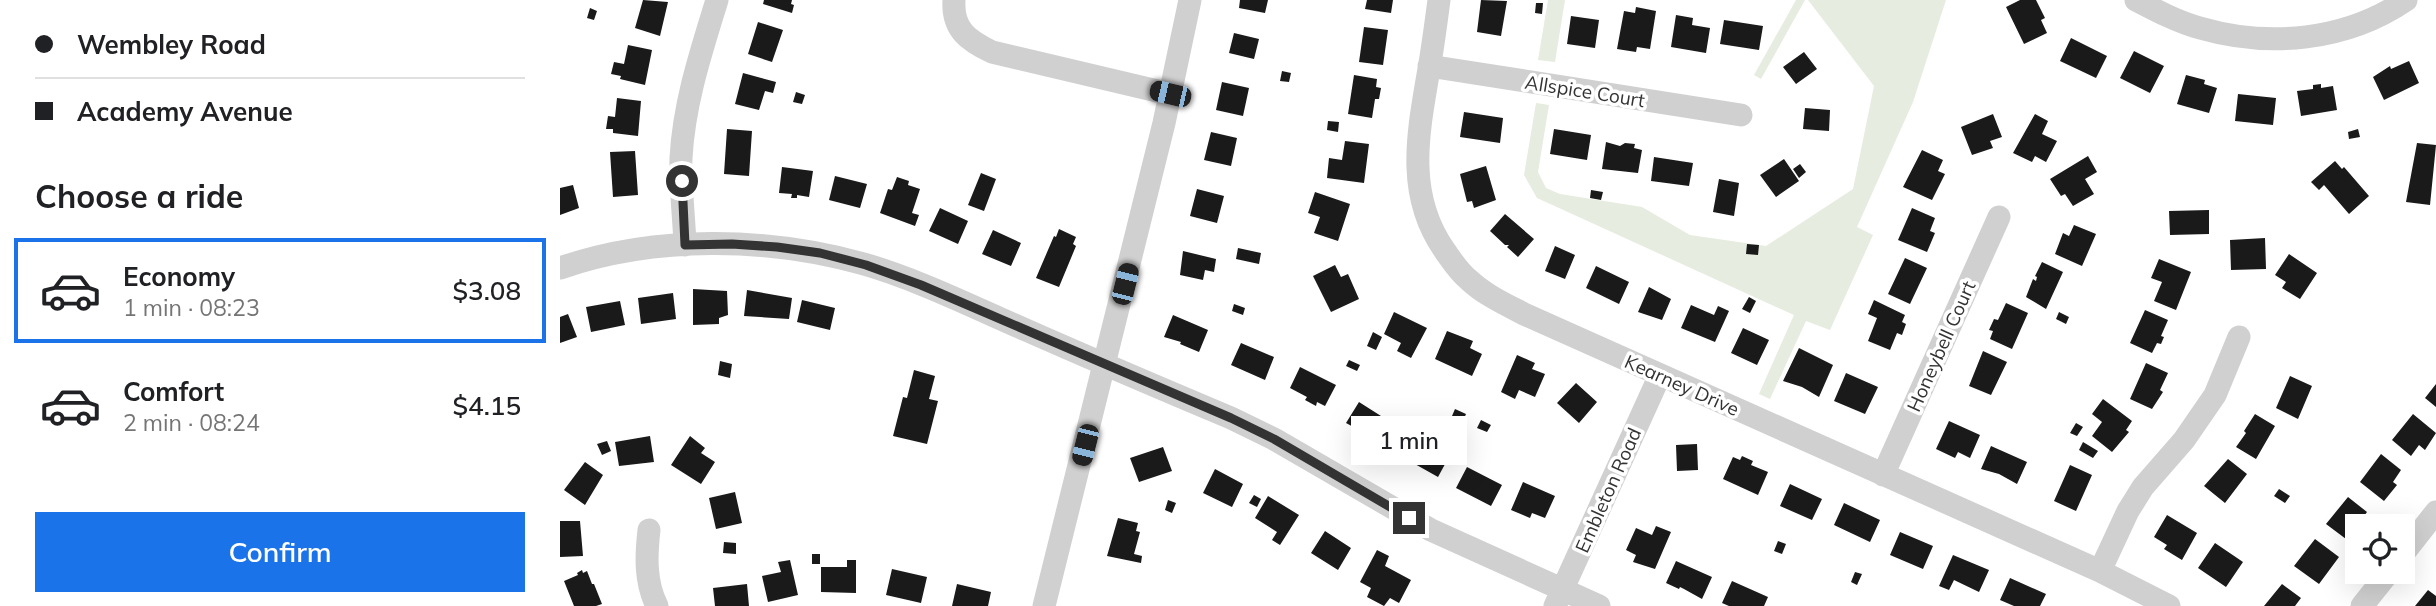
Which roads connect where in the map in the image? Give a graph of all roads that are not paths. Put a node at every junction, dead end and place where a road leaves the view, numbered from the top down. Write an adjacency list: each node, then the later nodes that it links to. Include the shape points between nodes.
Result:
1 (717, 0): 11 (street, via 685,117 681,160)
2 (954, 0): 8 (street, via 957,23 968,41 992,52)
3 (1190, 0): 8 (street)
4 (1439, 0): 7 (street, Kearney Drive)
5 (2136, 0): 6 (street, via 2199,28 2283,40 2342,30)
6 (2406, 0)
7 (1429, 66): 9 (street, Allspice Court); 15 (street, Kearney Drive, via 1416,158 1418,186 1434,236 1450,259 1489,296)
8 (1170, 94): 14 (street)
9 (1741, 115)
10 (1999, 217): 16 (street, Honeybell Court)
11 (685, 245): 12 (street, via 623,252); 14 (street, via 777,247 866,265)
12 (560, 268)
13 (2239, 337): 20 (street, via 2215,395 2143,487)
14 (1105, 365): 22 (street, via 1274,439); 24 (street)
15 (1660, 375): 16 (street, Kearney Drive); 22 (street, Embleton Road)
16 (1882, 475): 20 (street, Kearney Drive)
17 (2436, 512): 19 (street)
18 (649, 530): 23 (street, via 646,560)
19 (2415, 539)
20 (2100, 571): 26 (street, Kearney Drive)
21 (2379, 584): 27 (street)
22 (1559, 598): 25 (street)
23 (657, 606)
24 (1044, 606)
25 (1599, 606)
26 (2169, 606)
27 (2362, 606)

